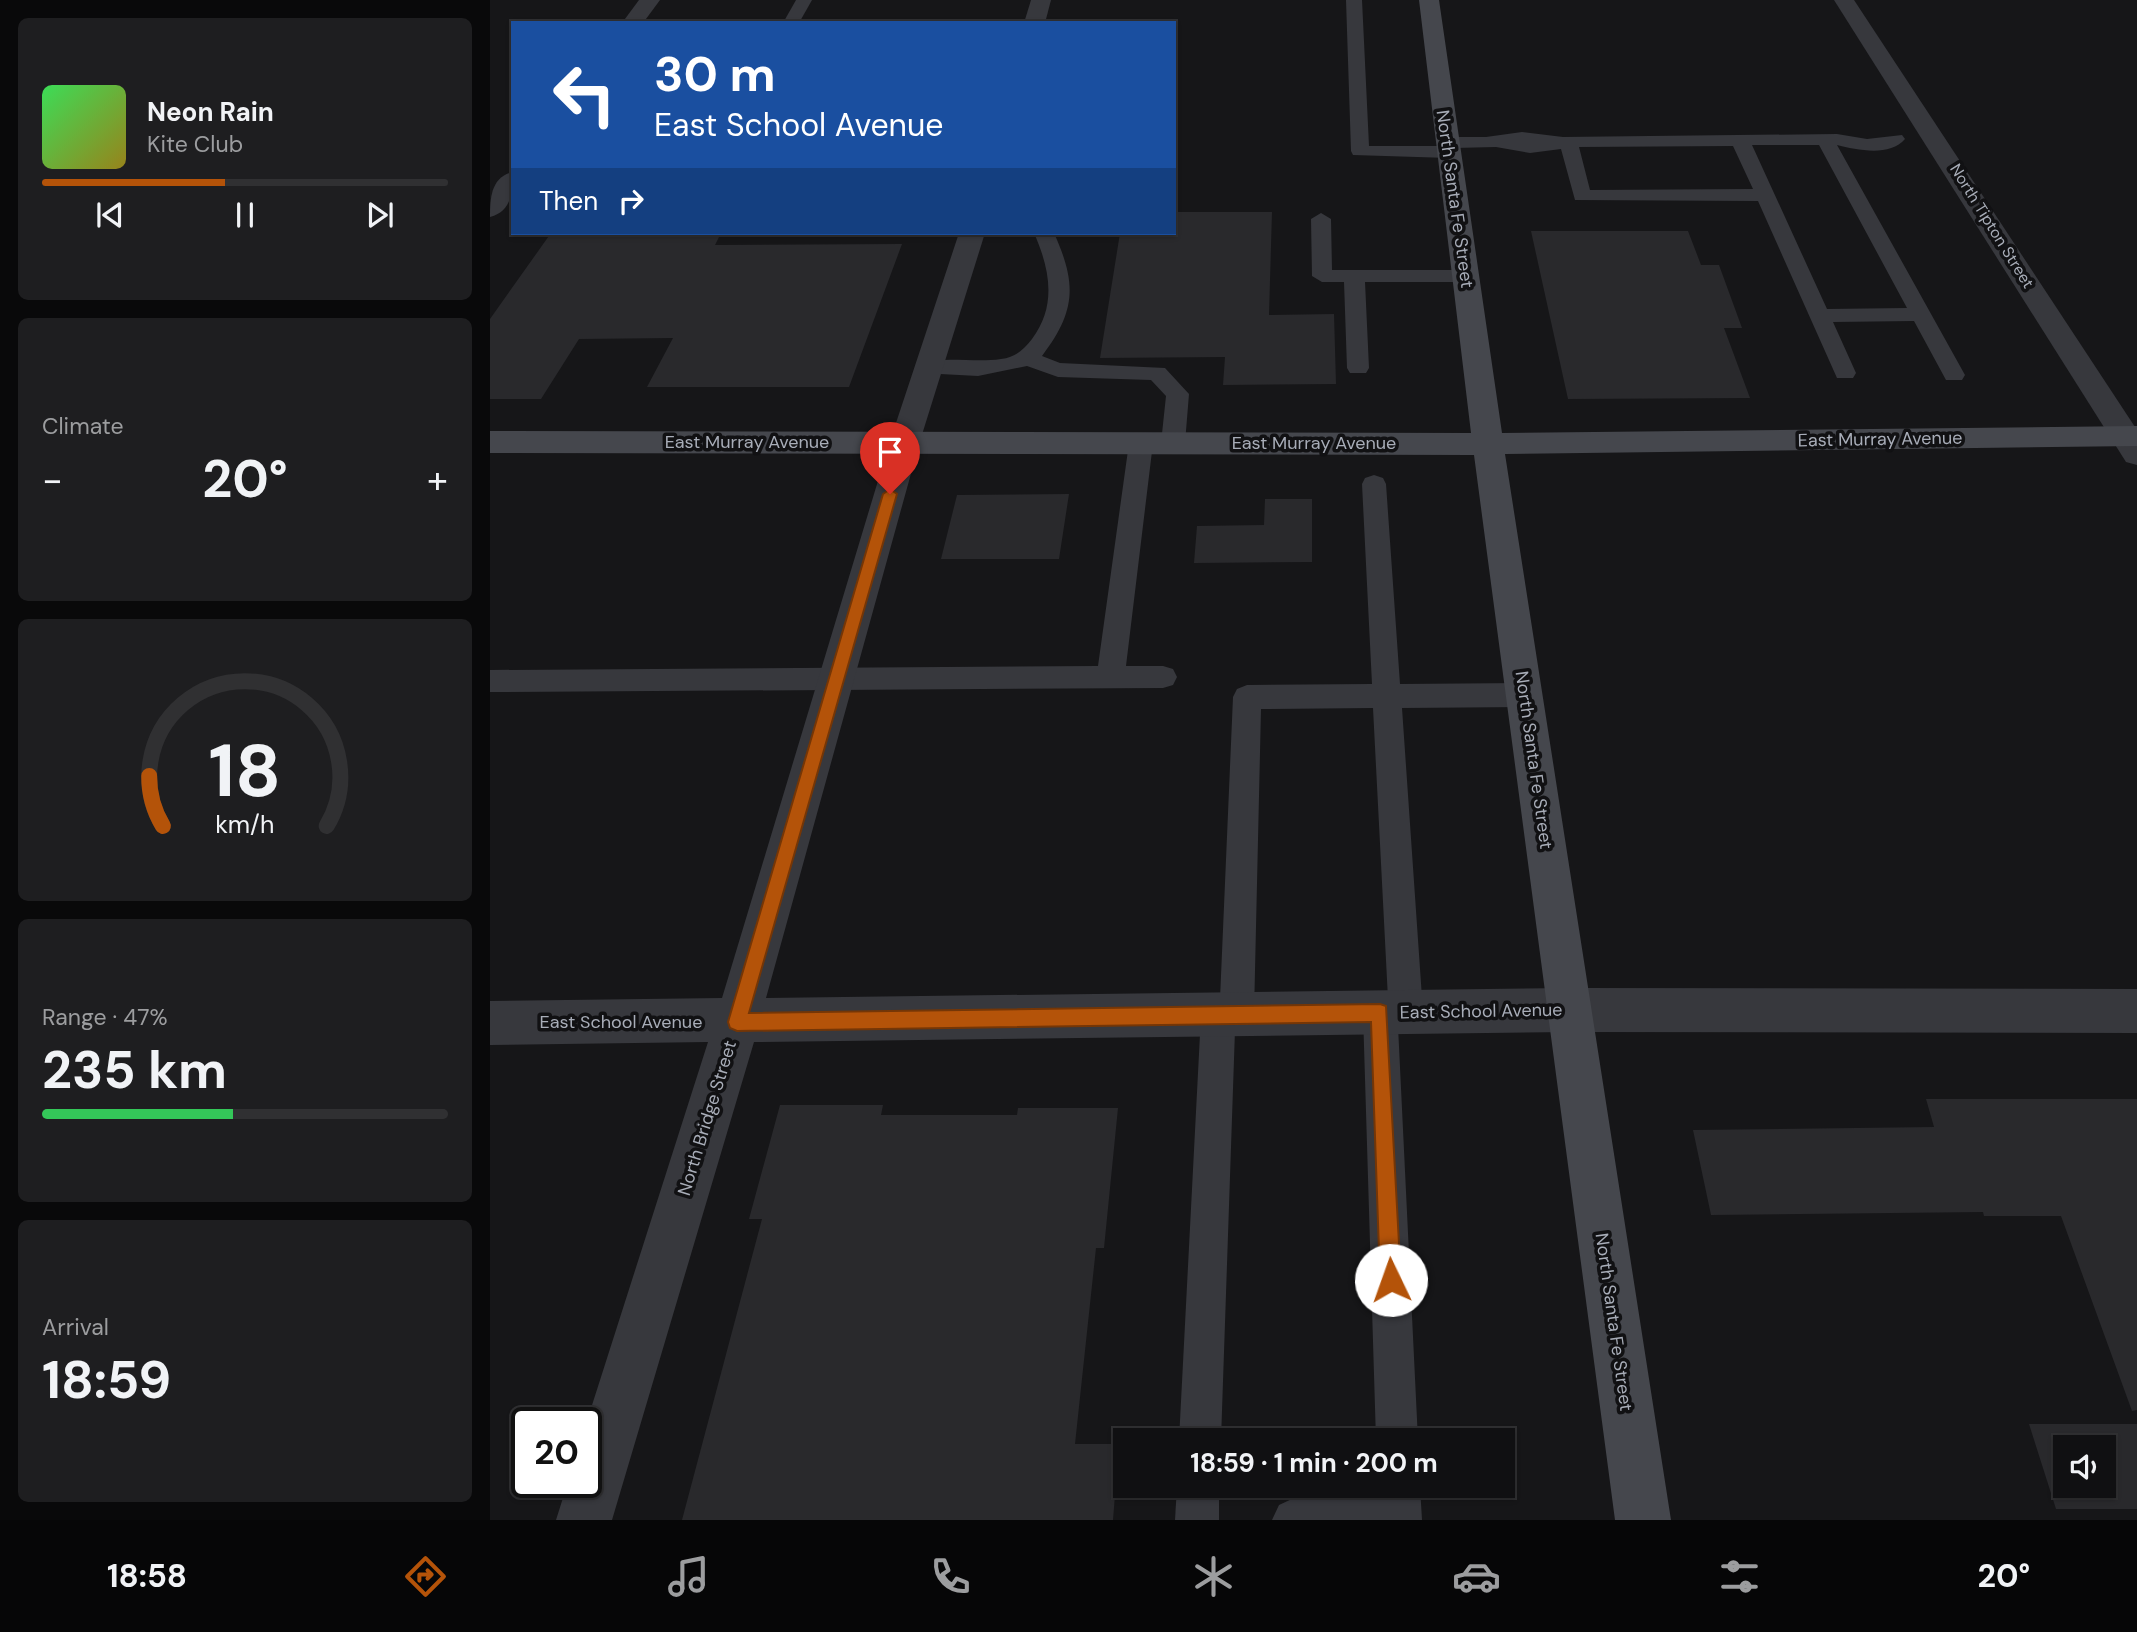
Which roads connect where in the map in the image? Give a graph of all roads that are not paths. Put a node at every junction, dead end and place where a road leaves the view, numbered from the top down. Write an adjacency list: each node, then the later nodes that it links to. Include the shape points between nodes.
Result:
1 (650, 0): 7 (street)
2 (804, 0): 8 (lane)
3 (1041, 0): 9 (street)
4 (1354, 0): 14 (lane, via 1360,151)
5 (1429, 0): 14 (street, North Santa Fe Street)
6 (1844, 0): 11 (street, North Tipton Street)
7 (634, 21)
8 (792, 21)
9 (1035, 21)
10 (1831, 139): 11 (lane, via 1854,145); 12 (lane); 23 (lane)
11 (1937, 139): 32 (street, North Tipton Street)
12 (1740, 141): 13 (lane); 16 (lane)
13 (1566, 142): 14 (lane, via 1548,148 1497,141); 16 (lane, via 1582,196)
14 (1448, 147): 21 (street, North Santa Fe Street)
15 (511, 182): 17 (street)
16 (1764, 195): 24 (lane)
17 (490, 209)
18 (1321, 219): 22 (lane, via 1322,276)
19 (971, 235): 26 (street, North Bridge Street)
20 (1045, 235): 25 (lane, via 1062,291 1058,317)
21 (1465, 275): 22 (lane); 35 (street, North Santa Fe Street)
22 (1354, 276): 27 (lane)
23 (1922, 314): 24 (lane); 29 (lane)
24 (1819, 316): 28 (lane)
25 (1026, 359): 26 (lane, via 985,368); 34 (lane, via 1058,370 1157,373 1178,394)
26 (929, 368): 30 (street, North Bridge Street)
27 (1358, 368)
28 (1845, 373)
29 (1954, 374)
30 (905, 441): 31 (street, East Murray Avenue); 33 (street, East Murray Avenue); 37 (street, North Bridge Street)
31 (490, 442)
32 (2133, 442): 35 (street, East Murray Avenue)
33 (1141, 443): 34 (street, East Murray Avenue); 38 (lane)
34 (1173, 443): 35 (street, East Murray Avenue)
35 (1488, 444): 41 (street, North Santa Fe Street)
36 (1374, 484): 42 (lane)
37 (837, 677): 38 (lane); 40 (lane); 47 (street, North Bridge Street)
38 (1111, 677): 39 (lane)
39 (1163, 677)
40 (490, 681)
41 (1525, 695): 42 (lane); 43 (street, North Santa Fe Street)
42 (1386, 696): 45 (lane); 46 (lane, via 1247,697)
43 (1570, 1010): 44 (street, East School Avenue); 45 (street, East School Avenue); 56 (street, North Santa Fe Street)
44 (2137, 1011)
45 (1393, 1012): 46 (street, East School Avenue); 50 (lane)
46 (1228, 1014): 47 (street, East School Avenue); 49 (lane)
47 (737, 1022): 48 (street, East School Avenue); 53 (street, North Bridge Street)
48 (490, 1023)
49 (1201, 1428)
50 (1397, 1428)
51 (1197, 1498): 54 (lane)
52 (1400, 1498): 55 (lane, via 1401,1519)
53 (584, 1520)
54 (1196, 1520)
55 (1294, 1520)
56 (1643, 1520)

